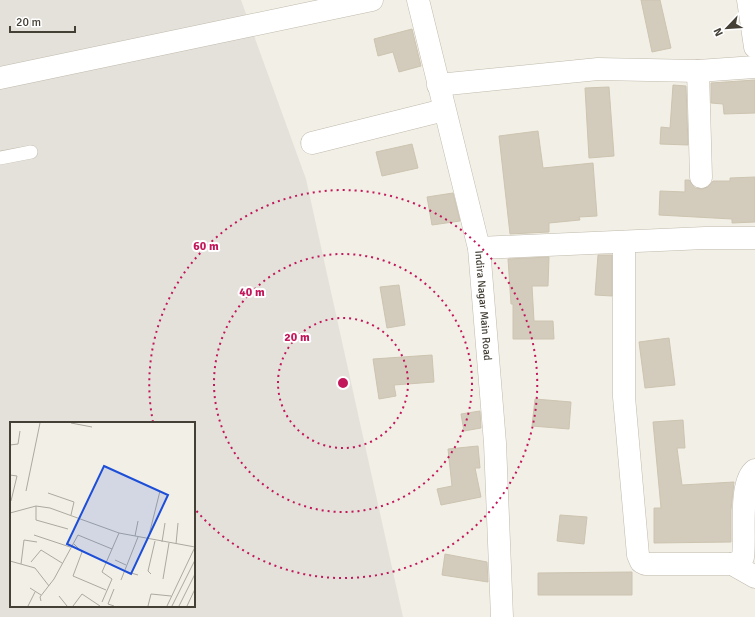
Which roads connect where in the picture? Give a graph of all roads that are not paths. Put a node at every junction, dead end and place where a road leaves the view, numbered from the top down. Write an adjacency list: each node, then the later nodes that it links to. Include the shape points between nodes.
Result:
1 (372, 0): 7 (street)
2 (418, 0): 8 (street, Indira Nagar Main Road)
3 (748, 0): 4 (street)
4 (755, 46)
5 (755, 67): 6 (street)
6 (698, 71): 8 (street, via 598,69); 13 (street)
7 (0, 78)
8 (438, 85): 9 (street, Indira Nagar Main Road)
9 (444, 110): 10 (street); 16 (street, Indira Nagar Main Road)
10 (312, 143)
11 (31, 152): 12 (lane)
12 (0, 158)
13 (701, 177)
14 (755, 238): 15 (street)
15 (624, 242): 16 (street); 18 (street, via 624,396 638,556 645,564)
16 (479, 248): 20 (street, Indira Nagar Main Road, via 495,443)
17 (755, 470): 18 (street, via 750,473 745,489 743,557 741,561)
18 (732, 564): 19 (street)
19 (755, 577)
20 (502, 617)

